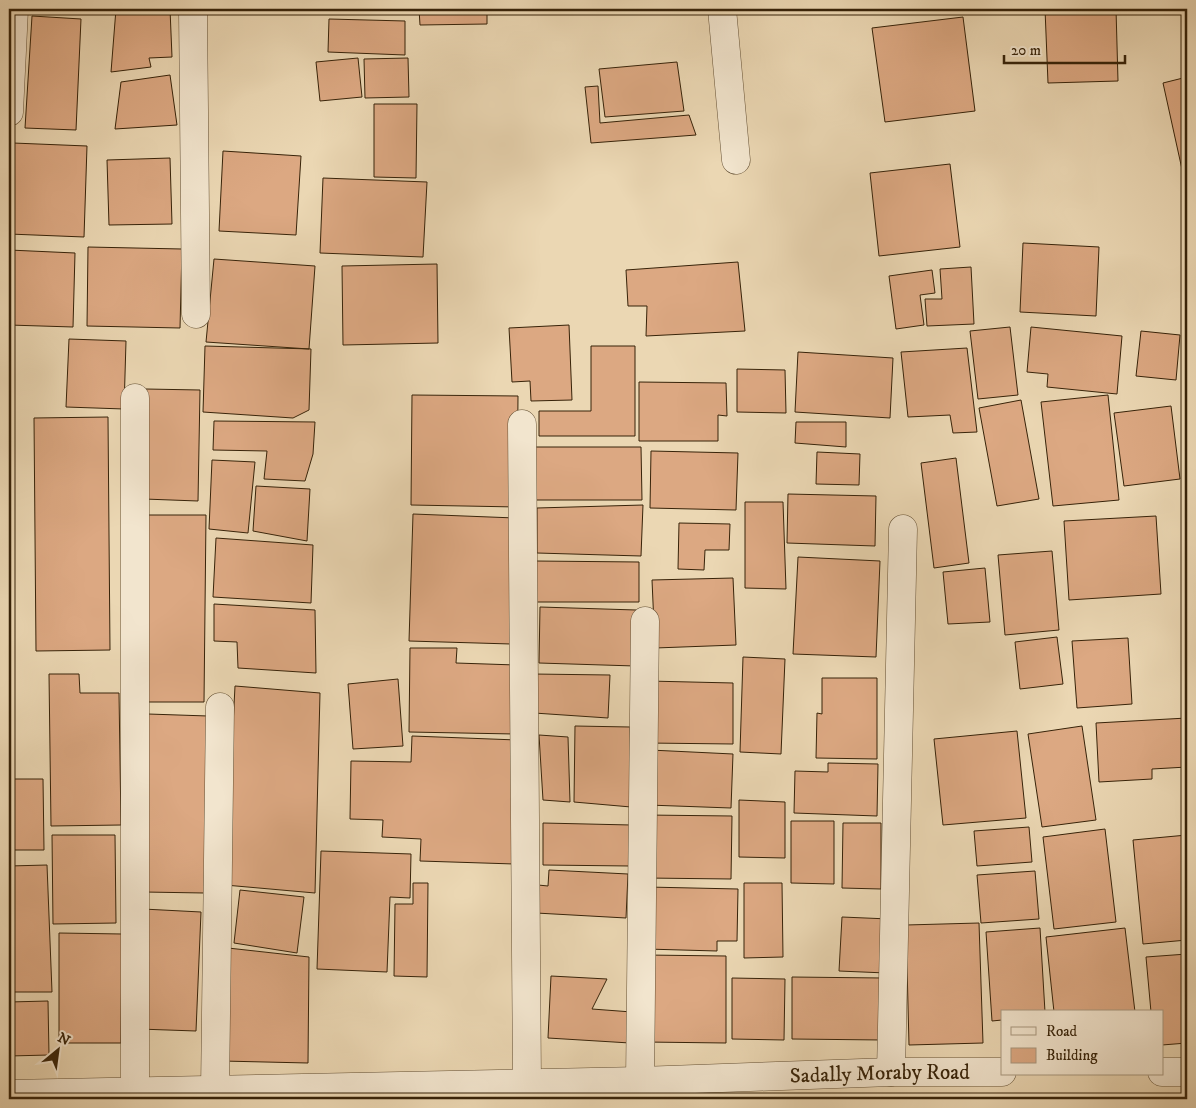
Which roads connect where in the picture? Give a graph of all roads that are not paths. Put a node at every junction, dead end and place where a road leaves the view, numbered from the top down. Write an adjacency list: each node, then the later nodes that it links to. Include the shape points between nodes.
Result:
1 (14, 9): 4 (street)
2 (193, 9): 6 (street)
3 (722, 9): 5 (street)
4 (9, 112)
5 (736, 160)
6 (196, 314)
7 (135, 398): 20 (street)
8 (522, 424): 17 (street)
9 (903, 529): 12 (street)
10 (645, 621): 16 (street)
11 (220, 707): 19 (street)
12 (891, 1072): 13 (street, Sadally Moraby Road); 18 (street, Sadally Moraby Road)
13 (1001, 1072)
14 (1164, 1072): 15 (street)
15 (1187, 1072)
16 (640, 1081): 17 (street, Sadally Moraby Road); 18 (street, Sadally Moraby Road)
17 (526, 1083): 19 (street, Sadally Moraby Road)
18 (702, 1089)
19 (215, 1090): 20 (street, Sadally Moraby Road)
20 (135, 1091): 21 (street, Sadally Moraby Road)
21 (9, 1094)

